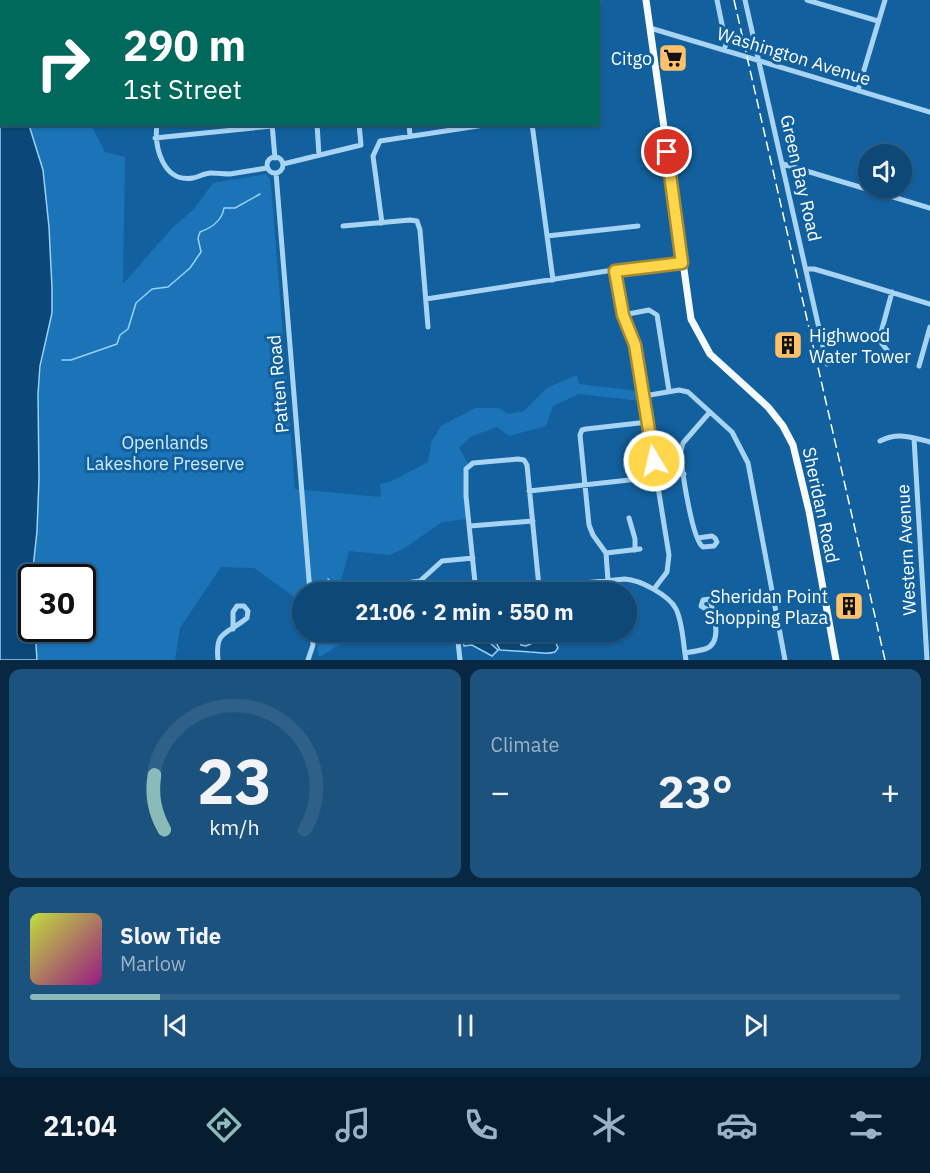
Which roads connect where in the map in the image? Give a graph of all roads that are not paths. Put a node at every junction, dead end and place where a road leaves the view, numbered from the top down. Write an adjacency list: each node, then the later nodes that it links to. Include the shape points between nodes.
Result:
1 (646, 0): 7 (main road, Sheridan Road)
2 (717, 0): 8 (street)
3 (745, 0): 9 (street, Green Bay Road)
4 (807, 0): 6 (street)
5 (885, 0): 6 (street)
6 (878, 21): 10 (street)
7 (650, 28): 8 (street, Washington Avenue); 33 (main road, Sheridan Road)
8 (724, 50): 9 (street, Washington Avenue)
9 (759, 61): 10 (street, Washington Avenue); 25 (street, Green Bay Road)
10 (858, 90): 11 (street, Washington Avenue)
11 (930, 112)
12 (157, 126): 21 (street)
13 (263, 126): 21 (street)
14 (272, 126): 23 (street)
15 (317, 126): 22 (street)
16 (359, 126): 22 (street, via 361,145)
17 (409, 126): 20 (street)
18 (475, 126): 20 (street)
19 (532, 126): 32 (street)
20 (410, 135): 29 (street, via 380,141 373,156)
21 (155, 138): 26 (street, via 158,155 176,176 192,178 208,172 228,174)
22 (319, 155): 24 (street)
23 (274, 158): 24 (street); 26 (street)
24 (283, 164): 27 (street)
25 (783, 164): 28 (street); 34 (street, Green Bay Road)
26 (267, 168): 27 (street)
27 (276, 173): 64 (street, Patten Road)
28 (930, 208)
29 (382, 223): 30 (street); 38 (street, via 410,220 419,224)
30 (343, 226)
31 (638, 226): 32 (street)
32 (547, 236): 36 (street)
33 (682, 263): 35 (street); 82 (main road, Sheridan Road, via 691,319 702,343 768,407 793,445)
34 (807, 269): 37 (street); 44 (street, Green Bay Road)
35 (615, 271): 36 (street); 40 (street)
36 (553, 280): 38 (street)
37 (892, 292): 39 (street); 43 (street, via 879,340)
38 (426, 299): 41 (street)
39 (930, 304)
40 (623, 315): 46 (street, via 649,310 657,315); 47 (street, via 635,345)
41 (428, 327)
42 (930, 327): 45 (street)
43 (887, 350)
44 (827, 364)
45 (919, 366)
46 (669, 391): 47 (street); 48 (street, via 688,393)
47 (644, 396): 49 (street)
48 (710, 412): 53 (street, via 683,444); 81 (street, via 732,432 748,463)
49 (648, 422): 54 (street); 55 (street, via 580,433)
50 (914, 438): 51 (street, via 888,436); 52 (street); 83 (street, Western Avenue)
51 (880, 441)
52 (930, 442)
53 (684, 474): 54 (street); 60 (street)
54 (657, 478): 55 (street); 69 (street, via 669,561 667,572)
55 (585, 485): 56 (street); 61 (street, via 590,530)
56 (529, 491): 58 (street); 59 (street, via 524,460 473,463 465,473)
57 (629, 518): 61 (street, via 637,549)
58 (533, 522): 59 (street); 67 (street)
59 (470, 526): 62 (street)
60 (698, 538)
61 (606, 553): 63 (street)
62 (473, 558): 65 (street, via 442,561); 66 (street)
63 (608, 580): 68 (street); 69 (street, via 634,579)
64 (309, 582)
65 (420, 582)
66 (475, 582)
67 (539, 582)
68 (588, 582)
69 (654, 589): 76 (street, via 676,609)
70 (735, 594): 71 (street)
71 (710, 599): 72 (street); 72 (street, via 703,600 701,606)
72 (712, 613): 76 (street, via 714,642 706,649)
73 (233, 629): 79 (street, via 218,640)
74 (313, 642): 78 (street)
75 (457, 642): 77 (street)
76 (685, 653): 80 (street)
77 (459, 657)
78 (310, 659)
79 (218, 660)
80 (686, 660)
81 (785, 660)
82 (836, 660)
83 (927, 660)

